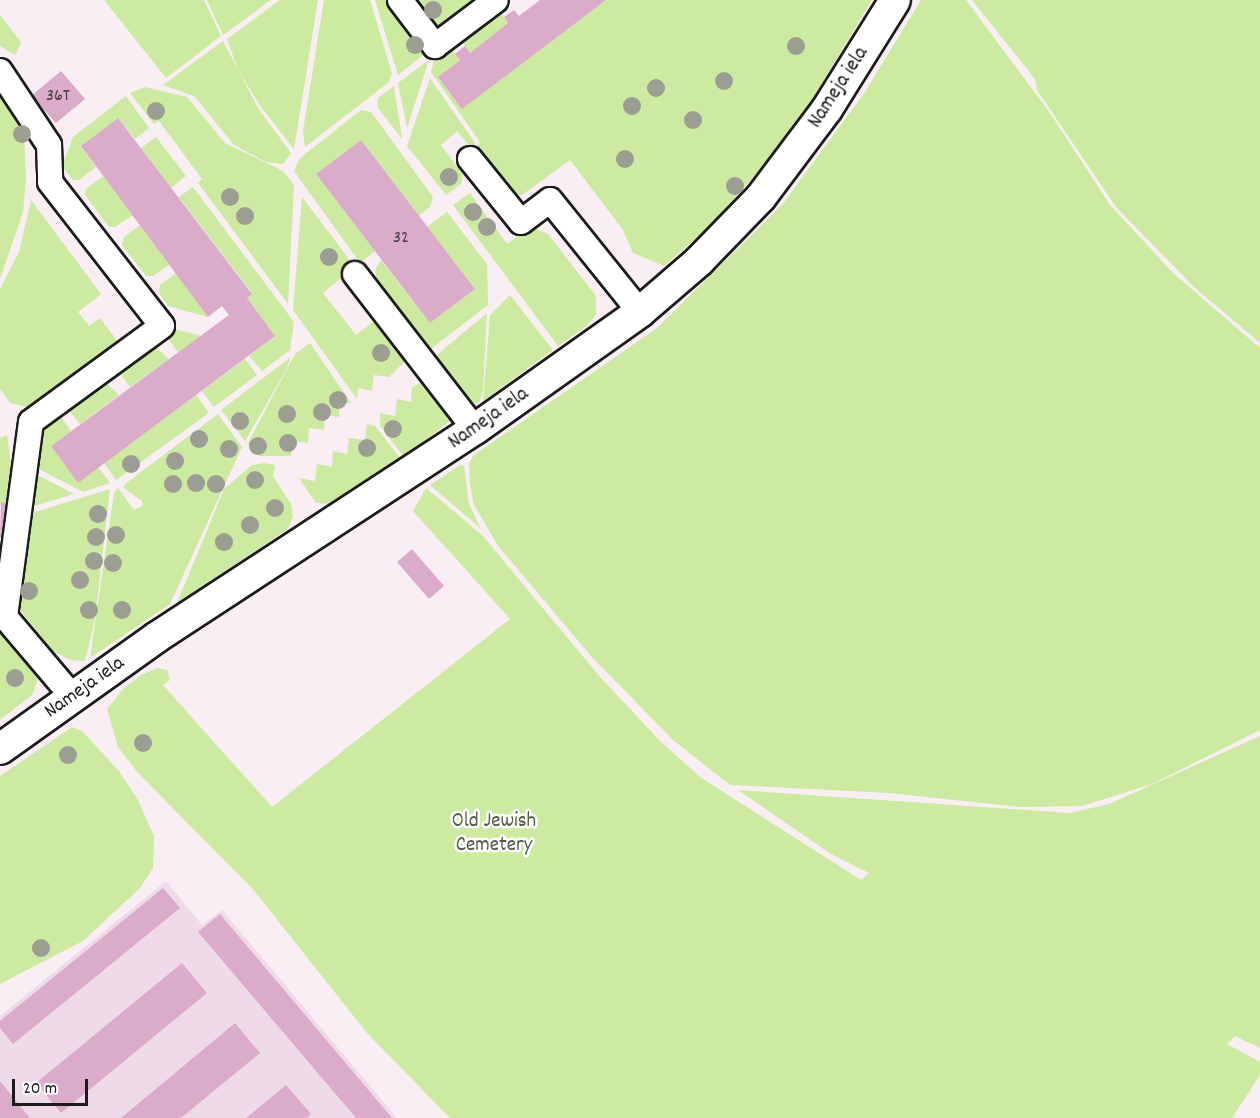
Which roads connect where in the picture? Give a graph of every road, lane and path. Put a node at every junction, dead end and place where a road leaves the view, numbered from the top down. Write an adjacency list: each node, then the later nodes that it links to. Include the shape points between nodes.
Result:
1 (400, 0): 2 (street, via 435,46)
2 (496, 0)
3 (895, 0): 7 (street, Nameja iela, via 827,109 761,197 699,261)
4 (0, 71): 9 (street, via 49,145 50,182 162,326 32,422)
5 (470, 159): 7 (street, via 521,222 550,200)
6 (355, 274): 8 (street)
7 (640, 312): 8 (street, Nameja iela)
8 (475, 429): 10 (street, Nameja iela)
9 (3, 614): 10 (street)
10 (72, 696): 11 (street, Nameja iela)
11 (0, 749)

